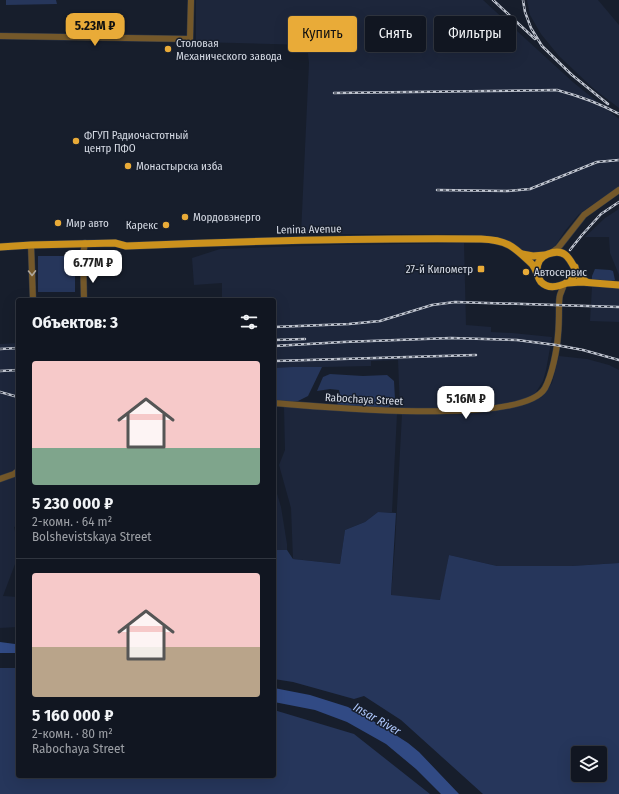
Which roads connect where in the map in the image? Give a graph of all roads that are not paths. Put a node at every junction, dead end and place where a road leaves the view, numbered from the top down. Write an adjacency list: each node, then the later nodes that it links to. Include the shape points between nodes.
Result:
1 (191, 0): 2 (street, via 190,39)
2 (0, 36)
3 (619, 190): 4 (street, via 584,215)
4 (566, 238): 9 (street); 10 (street, via 564,246)
5 (86, 243): 6 (main road, Lenina Avenue); 8 (main road, Lenina Avenue, via 115,243 126,246 289,240 481,238 502,241); 19 (street, via 83,255)
6 (31, 245): 7 (main road, Lenina Avenue); 18 (street, one-way to 18)
7 (0, 247)
8 (519, 252): 9 (main road, via 533,256); 12 (main road)
9 (549, 254): 10 (main road, via 560,252); 12 (main road, via 538,261)
10 (568, 258): 11 (main road)
11 (574, 267): 13 (main road, via 579,276); 14 (main road, via 574,276)
12 (536, 271): 16 (main road, via 542,283)
13 (587, 282): 14 (main road); 15 (main road)
14 (565, 284): 16 (main road); 17 (street, Rabochaya Street)
15 (619, 285)
16 (550, 286): 17 (street, via 557,290)
17 (560, 296): 20 (street, Rabochaya Street, via 558,336 548,380 542,392 530,400 472,411 451,412)
18 (33, 298)
19 (84, 298)
20 (276, 404)
21 (16, 472): 22 (street)
22 (0, 479)

